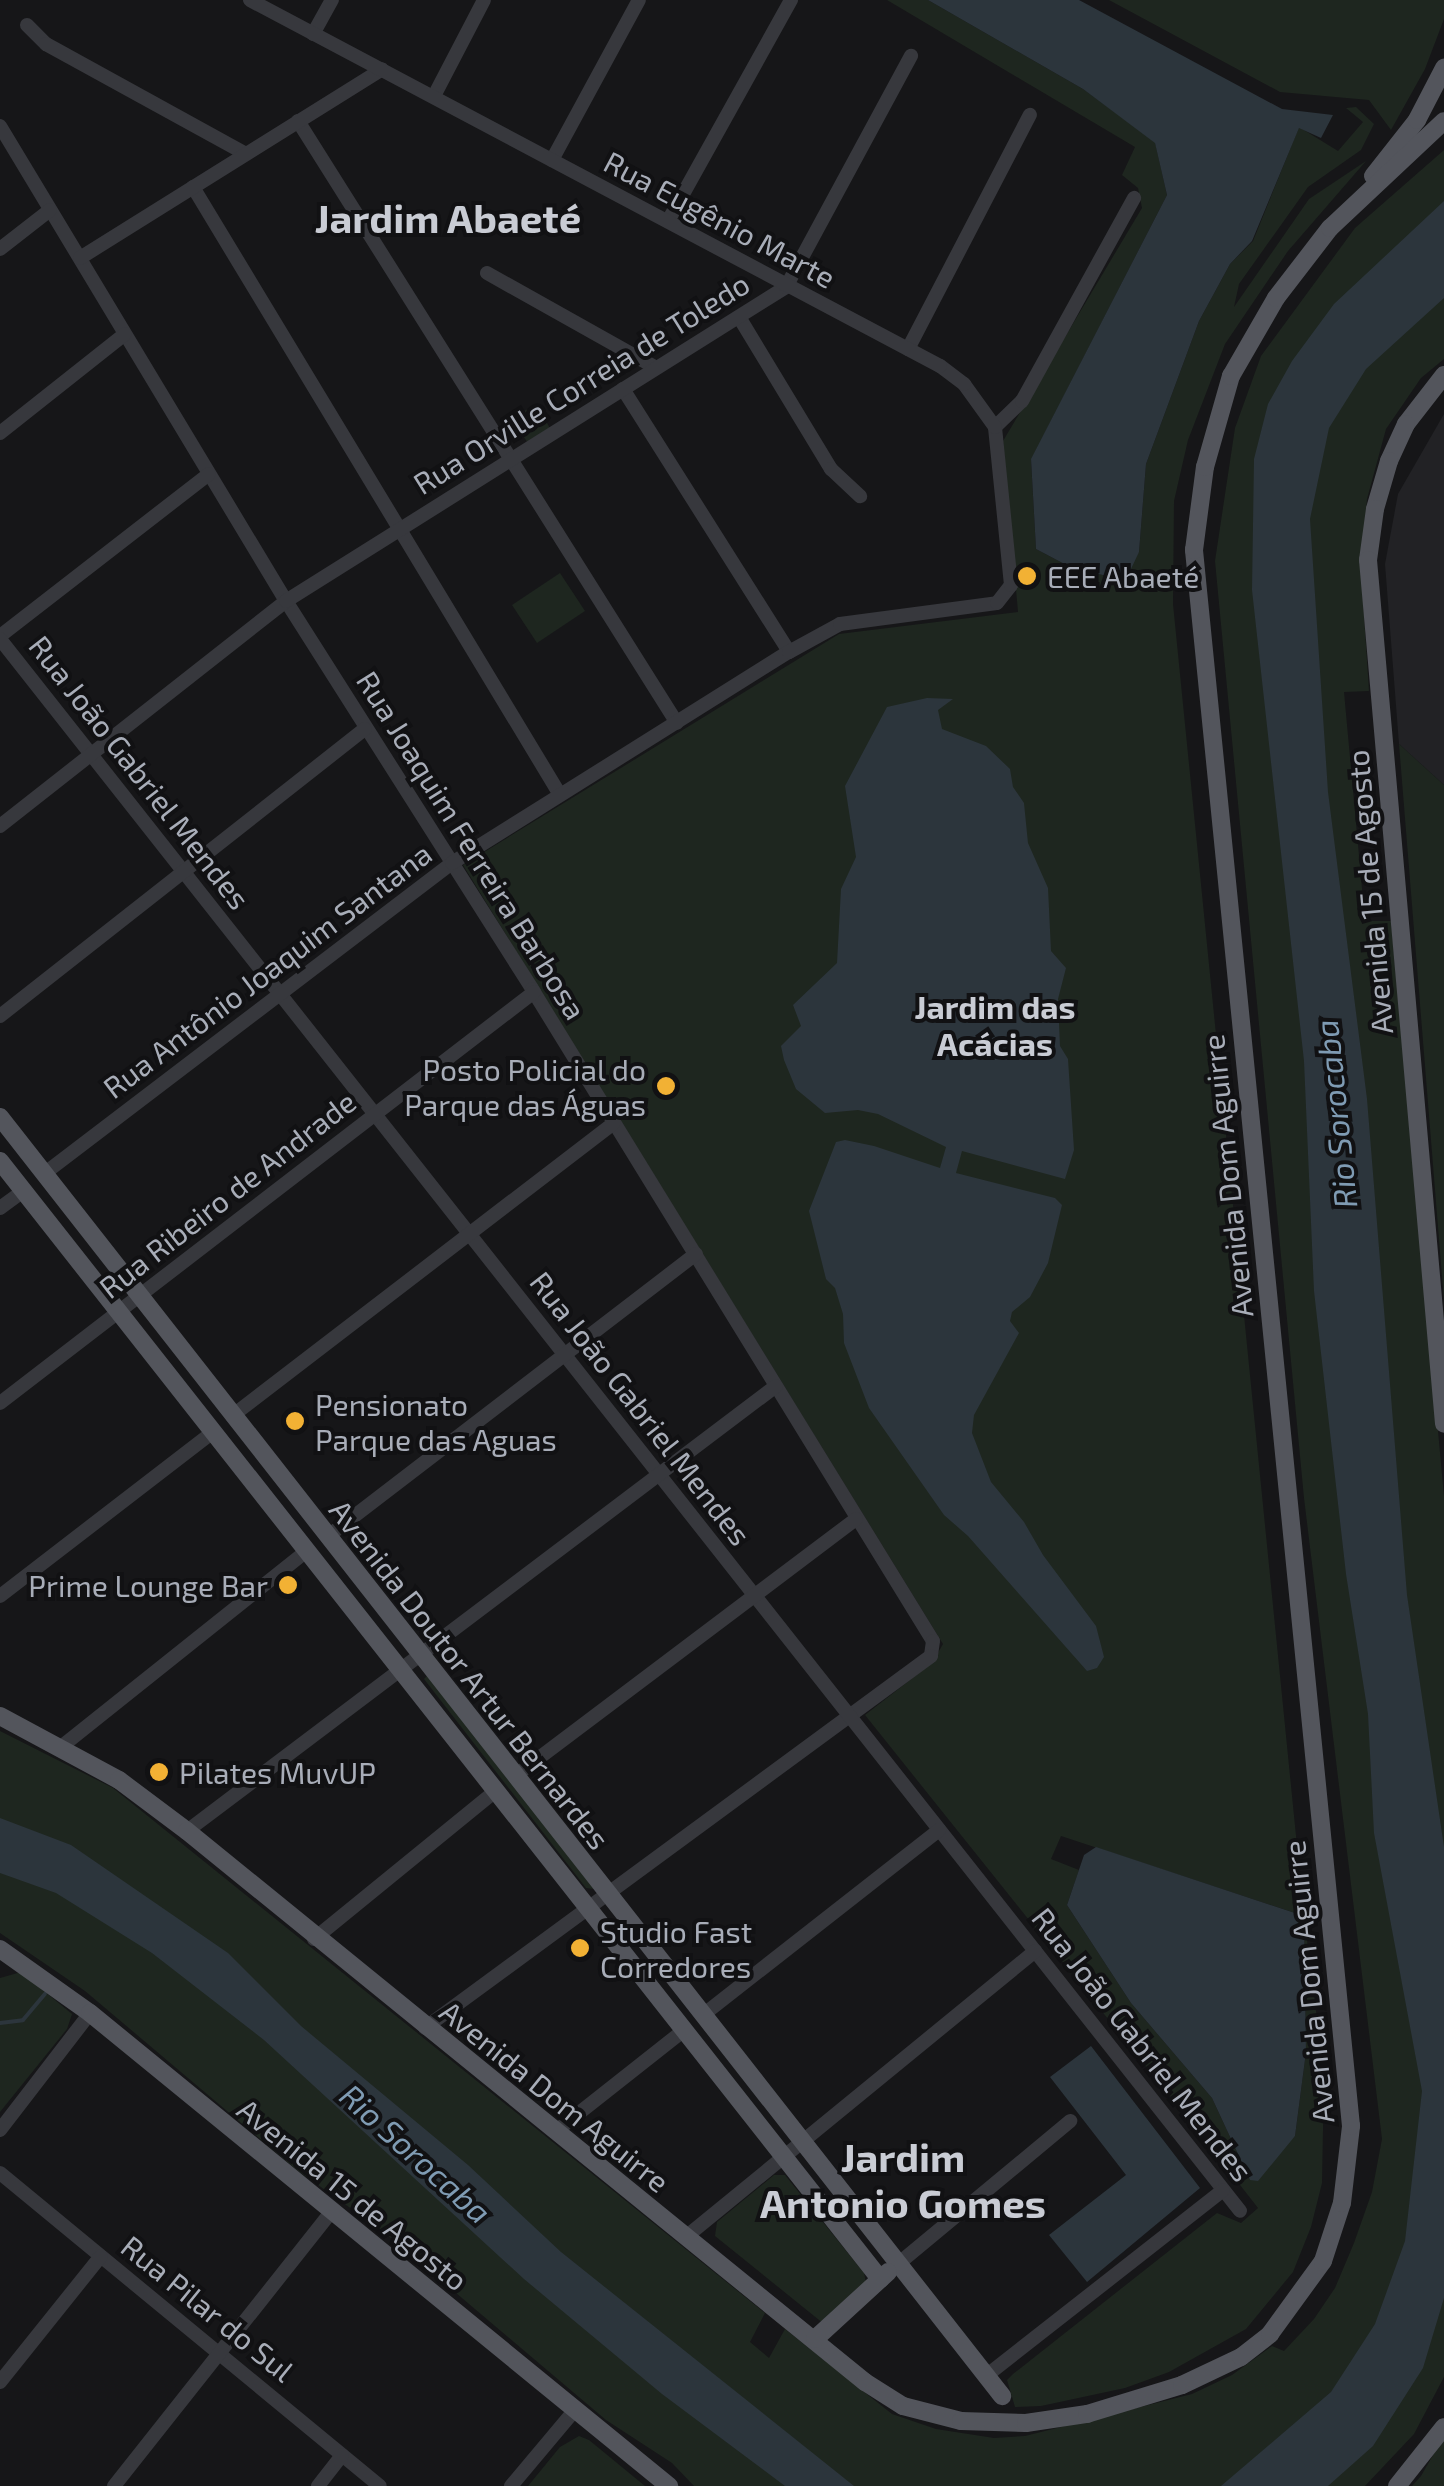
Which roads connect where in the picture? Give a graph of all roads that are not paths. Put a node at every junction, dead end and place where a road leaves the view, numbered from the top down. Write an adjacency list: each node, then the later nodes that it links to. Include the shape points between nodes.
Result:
1 (250, 0): 7 (street, Rua Eugênio Marte)
2 (332, 0): 7 (street)
3 (484, 0): 11 (street)
4 (639, 0): 19 (street)
5 (791, 0): 23 (street)
6 (27, 25): 17 (street, via 46,44)
7 (313, 34): 10 (street, Rua Eugênio Marte)
8 (910, 56): 28 (street, Rua Orville Correia de Toledo)
9 (1444, 68): 24 (main road, via 1396,150)
10 (382, 69): 11 (street, Rua Eugênio Marte); 13 (street)
11 (434, 96): 19 (street, Rua Eugênio Marte)
12 (1030, 114): 31 (street)
13 (298, 121): 17 (street); 37 (street)
14 (1444, 122): 18 (main road, Avenida Dom Aguirre)
15 (0, 126): 22 (street, Rua Joaquim Ferreira Barbosa)
16 (1444, 130): 18 (main road, Avenida Dom Aguirre)
17 (246, 154): 20 (street)
18 (1412, 154): 24 (main road, Avenida Dom Aguirre)
19 (552, 160): 23 (street, Rua Eugênio Marte)
20 (193, 187): 26 (street); 40 (street)
21 (1134, 198): 35 (street, via 1022,401)
22 (50, 210): 25 (street); 26 (street, Rua Joaquim Ferreira Barbosa)
23 (668, 221): 28 (street, Rua Eugênio Marte)
24 (1330, 228): 109 (main road, Avenida Dom Aguirre, via 1276,298 1231,376 1205,466 1194,550 1349,2078 1342,2203 1323,2260 1270,2334 1198,2378 1087,2414 961,2421 903,2406)
25 (0, 249)
26 (80, 258): 30 (street, Rua Joaquim Ferreira Barbosa)
27 (487, 274): 32 (street)
28 (786, 286): 29 (street, Rua Orville Correia de Toledo); 31 (street, Rua Eugênio Marte)
29 (738, 317): 32 (street, Rua Orville Correia de Toledo); 39 (street, via 831,469)
30 (125, 334): 36 (street); 38 (street, Rua Joaquim Ferreira Barbosa)
31 (908, 349): 35 (street, Rua Eugênio Marte, via 964,384)
32 (656, 368): 34 (street, Rua Orville Correia de Toledo)
33 (1444, 375): 70 (main road, Avenida 15 de Agosto, via 1406,424 1389,461 1368,560)
34 (623, 389): 37 (street, Rua Orville Correia de Toledo); 44 (street)
35 (995, 428): 41 (street, Rua Eugênio Marte)
36 (0, 433)
37 (511, 460): 40 (street, Rua Orville Correia de Toledo); 45 (street)
38 (209, 474): 42 (street, Rua Joaquim Ferreira Barbosa); 43 (street)
39 (860, 496)
40 (400, 530): 42 (street, Rua Orville Correia de Toledo); 48 (street)
41 (1007, 596): 44 (street, Rua Antônio Joaquim Santana, via 997,603 840,624)
42 (286, 601): 46 (street, Rua Joaquim Ferreira Barbosa); 47 (street, Rua Orville Correia de Toledo)
43 (0, 638): 47 (street, Rua João Gabriel Mendes)
44 (789, 652): 45 (street, Rua Antônio Joaquim Santana)
45 (677, 723): 48 (street, Rua Antônio Joaquim Santana)
46 (366, 729): 50 (street, Rua Joaquim Ferreira Barbosa); 51 (street)
47 (91, 755): 49 (street, Rua Orville Correia de Toledo); 51 (street, Rua João Gabriel Mendes)
48 (560, 793): 50 (street, Rua Antônio Joaquim Santana)
49 (0, 826)
50 (452, 862): 52 (street, Rua Joaquim Ferreira Barbosa); 53 (street, Rua Antônio Joaquim Santana)
51 (183, 872): 53 (street, Rua João Gabriel Mendes); 54 (street)
52 (534, 992): 55 (street, Rua Ribeiro de Andrade); 57 (street, Rua Joaquim Ferreira Barbosa)
53 (280, 994): 55 (street, Rua João Gabriel Mendes); 59 (street, Rua Antônio Joaquim Santana)
54 (0, 1016)
55 (375, 1115): 62 (street, Rua João Gabriel Mendes); 64 (street, Rua Ribeiro de Andrade)
56 (0, 1117): 59 (main road, Avenida Doutor Artur Bernardes)
57 (614, 1123): 62 (street); 63 (street, Rua Joaquim Ferreira Barbosa)
58 (0, 1161): 60 (main road, Avenida Doutor Artur Bernardes)
59 (45, 1174): 64 (main road, Avenida Doutor Artur Bernardes)
60 (23, 1191): 61 (street); 65 (main road, Avenida Doutor Artur Bernardes)
61 (0, 1208)
62 (469, 1234): 66 (street, Rua João Gabriel Mendes); 69 (street)
63 (696, 1254): 66 (street); 67 (street, Rua Joaquim Ferreira Barbosa)
64 (138, 1297): 65 (street, Rua Ribeiro de Andrade); 69 (main road, Avenida Doutor Artur Bernardes)
65 (119, 1312): 68 (street, Rua Ribeiro de Andrade); 71 (main road, Avenida Doutor Artur Bernardes)
66 (564, 1355): 72 (street, Rua João Gabriel Mendes); 74 (street)
67 (776, 1386): 72 (street); 73 (street, Rua Joaquim Ferreira Barbosa)
68 (0, 1404)
69 (232, 1416): 74 (main road, Avenida Doutor Artur Bernardes)
70 (1444, 1424)
71 (214, 1430): 75 (main road, Avenida Doutor Artur Bernardes); 76 (street)
72 (659, 1474): 77 (street, Rua João Gabriel Mendes); 78 (street)
73 (856, 1519): 77 (street); 81 (street, Rua Joaquim Ferreira Barbosa, via 933,1642 931,1656)
74 (327, 1537): 78 (main road, Avenida Doutor Artur Bernardes)
75 (308, 1550): 79 (main road, Avenida Doutor Artur Bernardes); 82 (street)
76 (0, 1596)
77 (754, 1596): 81 (street, Rua João Gabriel Mendes); 83 (street)
78 (420, 1655): 79 (street); 83 (main road, Avenida Doutor Artur Bernardes)
79 (402, 1668): 84 (main road, Avenida Doutor Artur Bernardes); 86 (street)
80 (0, 1716): 82 (main road, Avenida Dom Aguirre)
81 (850, 1717): 85 (street, Rua João Gabriel Mendes); 87 (street)
82 (60, 1747): 86 (main road, Avenida Dom Aguirre, via 119,1780)
83 (514, 1776): 87 (main road, Avenida Doutor Artur Bernardes)
84 (494, 1792): 88 (main road, Avenida Doutor Artur Bernardes); 89 (street)
85 (939, 1830): 90 (street, Rua João Gabriel Mendes); 93 (street)
86 (187, 1832): 89 (main road, Avenida Dom Aguirre)
87 (608, 1893): 88 (street); 93 (main road, Avenida Doutor Artur Bernardes)
88 (588, 1909): 94 (street); 95 (main road, Avenida Doutor Artur Bernardes)
89 (314, 1939): 94 (main road, Avenida Dom Aguirre)
90 (1035, 1951): 99 (street); 102 (street, Rua João Gabriel Mendes)
91 (2, 1953): 92 (main road, Avenida 15 de Agosto)
92 (90, 2014): 97 (street); 104 (main road, Avenida 15 de Agosto)
93 (704, 2015): 99 (main road, Avenida Doutor Artur Bernardes)
94 (425, 2028): 98 (main road, Avenida Dom Aguirre)
95 (683, 2031): 98 (street); 100 (main road, Avenida Doutor Artur Bernardes)
96 (1070, 2121): 107 (street)
97 (0, 2130)
98 (555, 2132): 105 (main road, Avenida Dom Aguirre)
99 (802, 2142): 100 (street); 107 (main road, Avenida Doutor Artur Bernardes)
100 (783, 2158): 105 (street); 108 (main road, Avenida Doutor Artur Bernardes)
101 (0, 2173): 106 (street, Rua Pilar do Sul)
102 (1223, 2190): 103 (street, Rua João Gabriel Mendes); 111 (street)
103 (1240, 2211)
104 (331, 2212): 110 (street); 114 (main road, Avenida 15 de Agosto)
105 (687, 2236): 109 (main road, Avenida Dom Aguirre)
106 (101, 2256): 110 (street, Rua Pilar do Sul); 112 (street)
107 (898, 2264): 108 (main road); 111 (main road, Avenida Doutor Artur Bernardes)
108 (880, 2279): 109 (main road)
109 (815, 2339)
110 (219, 2353): 116 (street, Rua Pilar do Sul); 117 (street)
111 (986, 2376): 113 (main road, Avenida Doutor Artur Bernardes)
112 (0, 2382)
113 (1002, 2396)
114 (574, 2411): 120 (street); 121 (main road, Avenida 15 de Agosto)
115 (1444, 2427): 122 (main road)
116 (342, 2455): 118 (street); 119 (street, Rua Pilar do Sul)
117 (114, 2486)
118 (318, 2486)
119 (380, 2486)
120 (511, 2486)
121 (669, 2486)
122 (1397, 2486)

